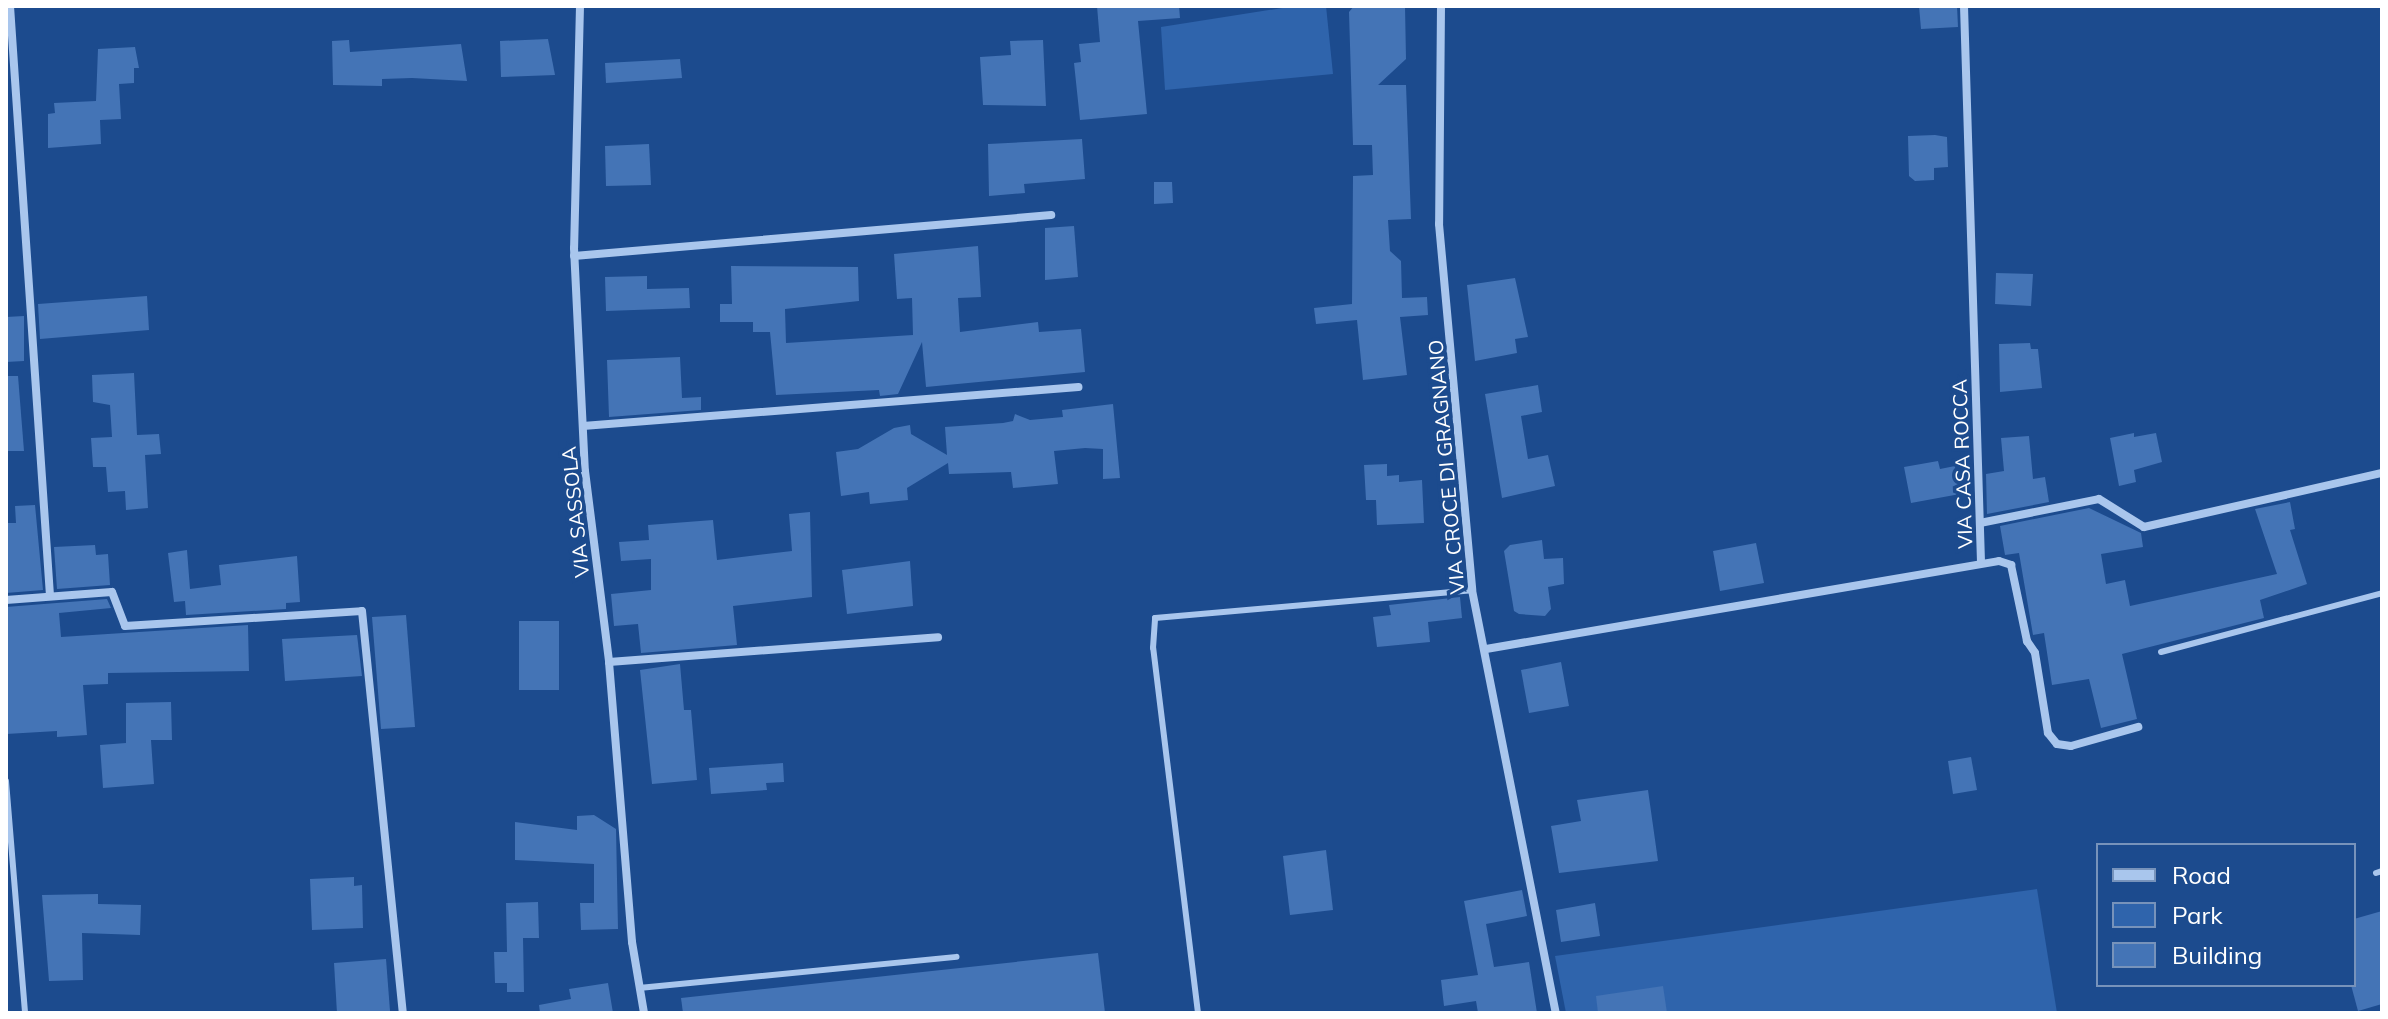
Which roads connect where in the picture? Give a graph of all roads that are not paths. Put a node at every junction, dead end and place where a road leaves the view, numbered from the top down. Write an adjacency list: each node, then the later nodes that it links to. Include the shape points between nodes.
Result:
1 (10, 6): 14 (street)
2 (580, 6): 6 (street, VIA SASSOLA)
3 (1441, 6): 12 (street, VIA CROCE DI GRAGNANO, via 1439,224)
4 (1964, 6): 10 (street, VIA CASA ROCCA)
5 (1051, 215): 6 (street)
6 (574, 256): 8 (street, VIA SASSOLA)
7 (1078, 387): 8 (street)
8 (583, 426): 19 (street, VIA SASSOLA)
9 (2382, 473): 10 (street, via 2144,527 2099,499)
10 (1980, 523): 11 (street, VIA CASA ROCCA)
11 (1981, 562): 17 (street, VIA CASA ROCCA); 20 (street, via 2011,565 2027,641 2035,653 2048,733 2057,744 2071,746)
12 (1472, 590): 17 (street, VIA CROCE DI GRAGNANO); 27 (lane, via 1155,618 1153,648)
13 (2382, 593): 18 (lane)
14 (50, 596): 15 (street); 25 (street, via 112,592 125,626 362,611)
15 (6, 600)
16 (938, 637): 19 (street)
17 (1486, 649): 28 (street, VIA CROCE DI GRAGNANO)
18 (2161, 652)
19 (609, 662): 23 (street, VIA SASSOLA)
20 (2138, 727)
21 (6, 781): 24 (lane)
22 (956, 957): 23 (lane)
23 (639, 988): 26 (street, VIA SASSOLA)
24 (25, 1013)
25 (403, 1013)
26 (644, 1013)
27 (1198, 1013)
28 (1556, 1013)

